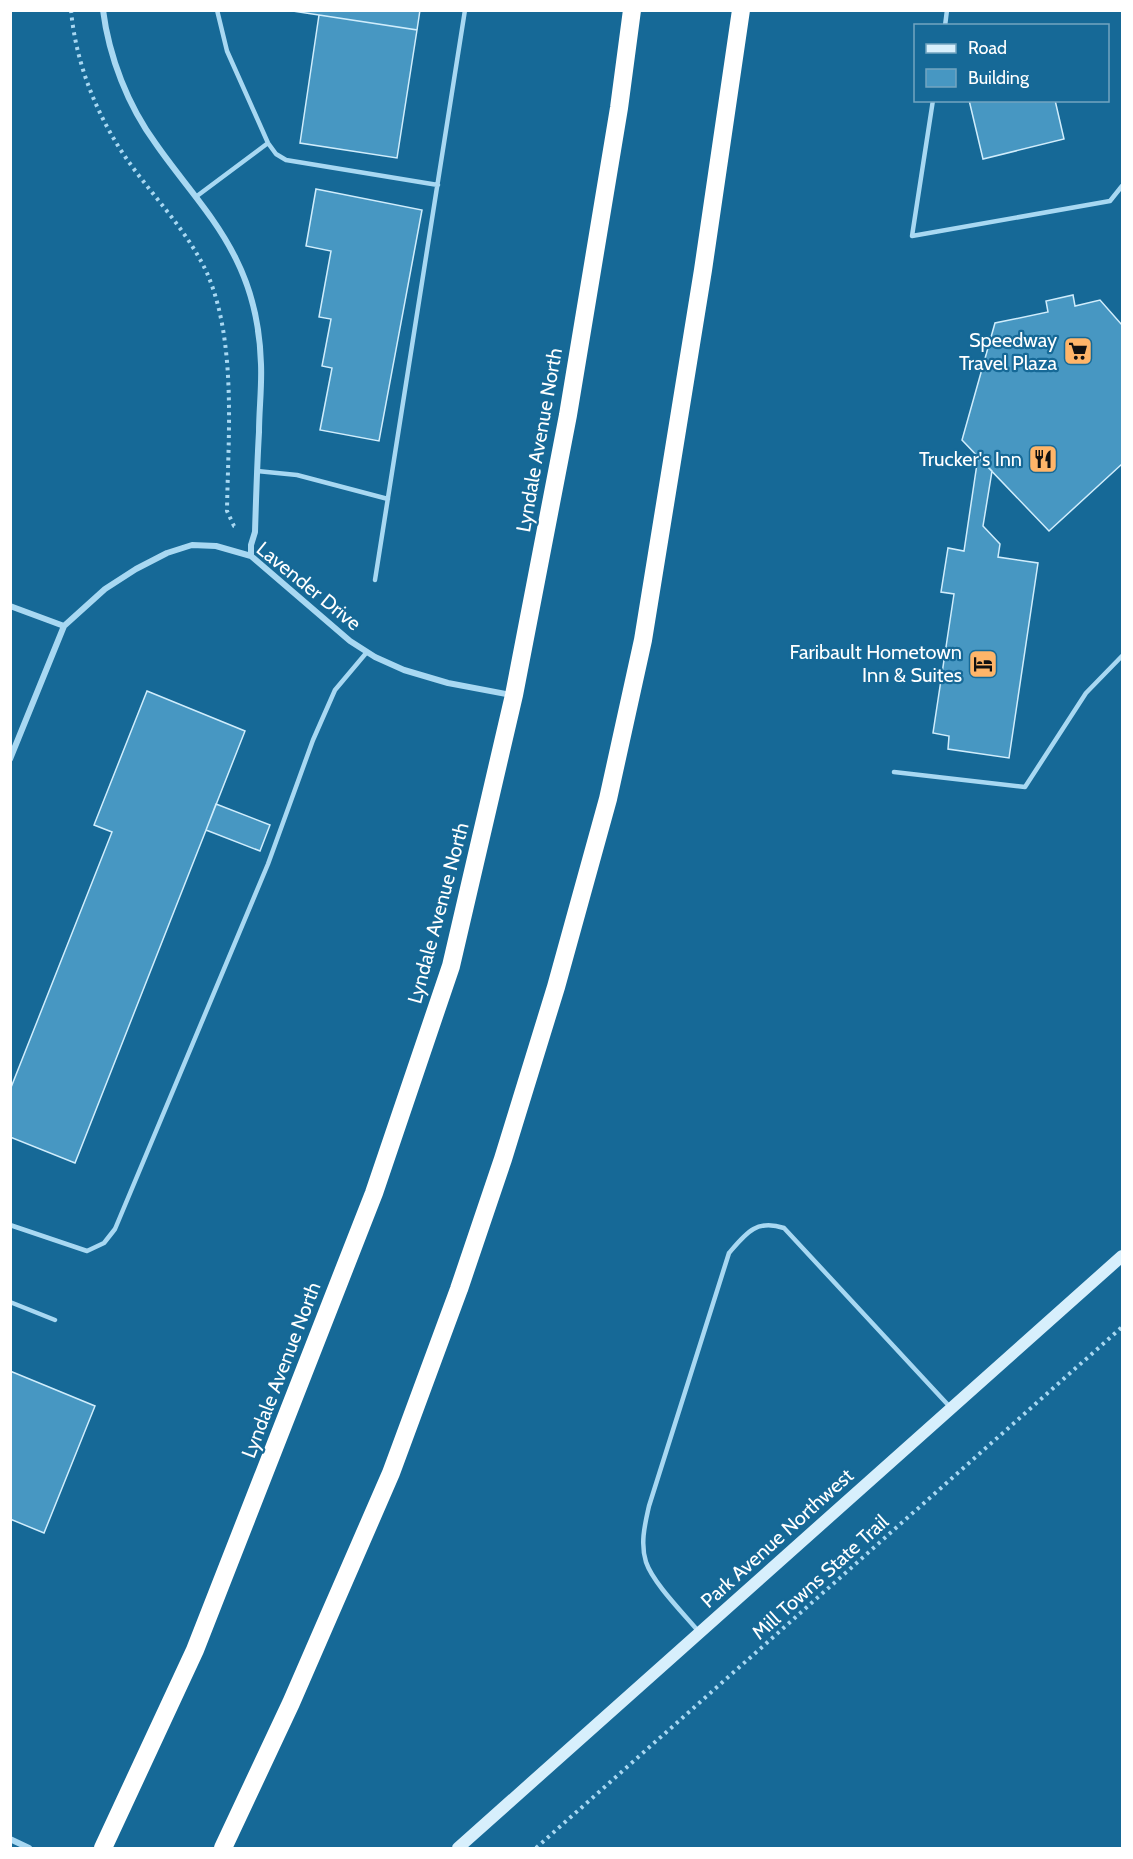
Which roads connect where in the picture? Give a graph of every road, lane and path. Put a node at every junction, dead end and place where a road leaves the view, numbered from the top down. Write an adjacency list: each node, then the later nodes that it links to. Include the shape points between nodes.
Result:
1 (71, 10): 14 (path, via 82,67 95,102 131,165 190,242 215,295 228,390 227,511 234,526)
2 (103, 10): 11 (street, via 114,61 128,97 154,143)
3 (217, 10): 8 (lane, via 227,51)
4 (465, 10): 9 (lane)
5 (632, 10): 21 (highway, Lyndale Avenue North, via 568,415)
6 (741, 10): 34 (highway, via 643,640 608,799 556,987 459,1289 391,1473)
7 (933, 102): 10 (lane, via 912,236 1110,201)
8 (268, 143): 9 (lane, via 286,160); 11 (lane)
9 (438, 185): 13 (lane)
10 (1122, 186)
11 (197, 196): 12 (street, via 223,234 251,299 261,364)
12 (257, 471): 13 (lane, via 297,475); 14 (street)
13 (387, 499): 16 (lane)
14 (255, 532): 15 (street)
15 (251, 556): 18 (street, Lavender Drive, via 216,546 192,545 166,553 105,589); 19 (street, Lavender Drive)
16 (375, 580)
17 (10, 606): 18 (street)
18 (64, 626): 22 (street)
19 (367, 652): 21 (street, Lavender Drive, via 404,670 448,683); 24 (lane, via 335,690 313,740 268,864 115,1229 104,1243 87,1251)
20 (1122, 656): 23 (lane, via 1086,693 1025,787)
21 (514, 695): 33 (highway, Lyndale Avenue North, via 451,966 374,1193 195,1650)
22 (10, 759)
23 (894, 772)
24 (10, 1225)
25 (1122, 1256): 29 (street, Park Avenue Northwest)
26 (10, 1302): 27 (lane)
27 (55, 1320)
28 (1122, 1327): 36 (path, Mill Towns State Trail)
29 (951, 1409): 30 (street, Park Avenue Northwest); 30 (lane, via 784,1228 771,1224 748,1231 729,1253 643,1532 646,1562 661,1587)
30 (700, 1633): 35 (street, Park Avenue Northwest)
31 (10, 1839): 32 (street)
32 (28, 1848)
33 (103, 1848)
34 (223, 1848)
35 (458, 1848)
36 (536, 1848)

